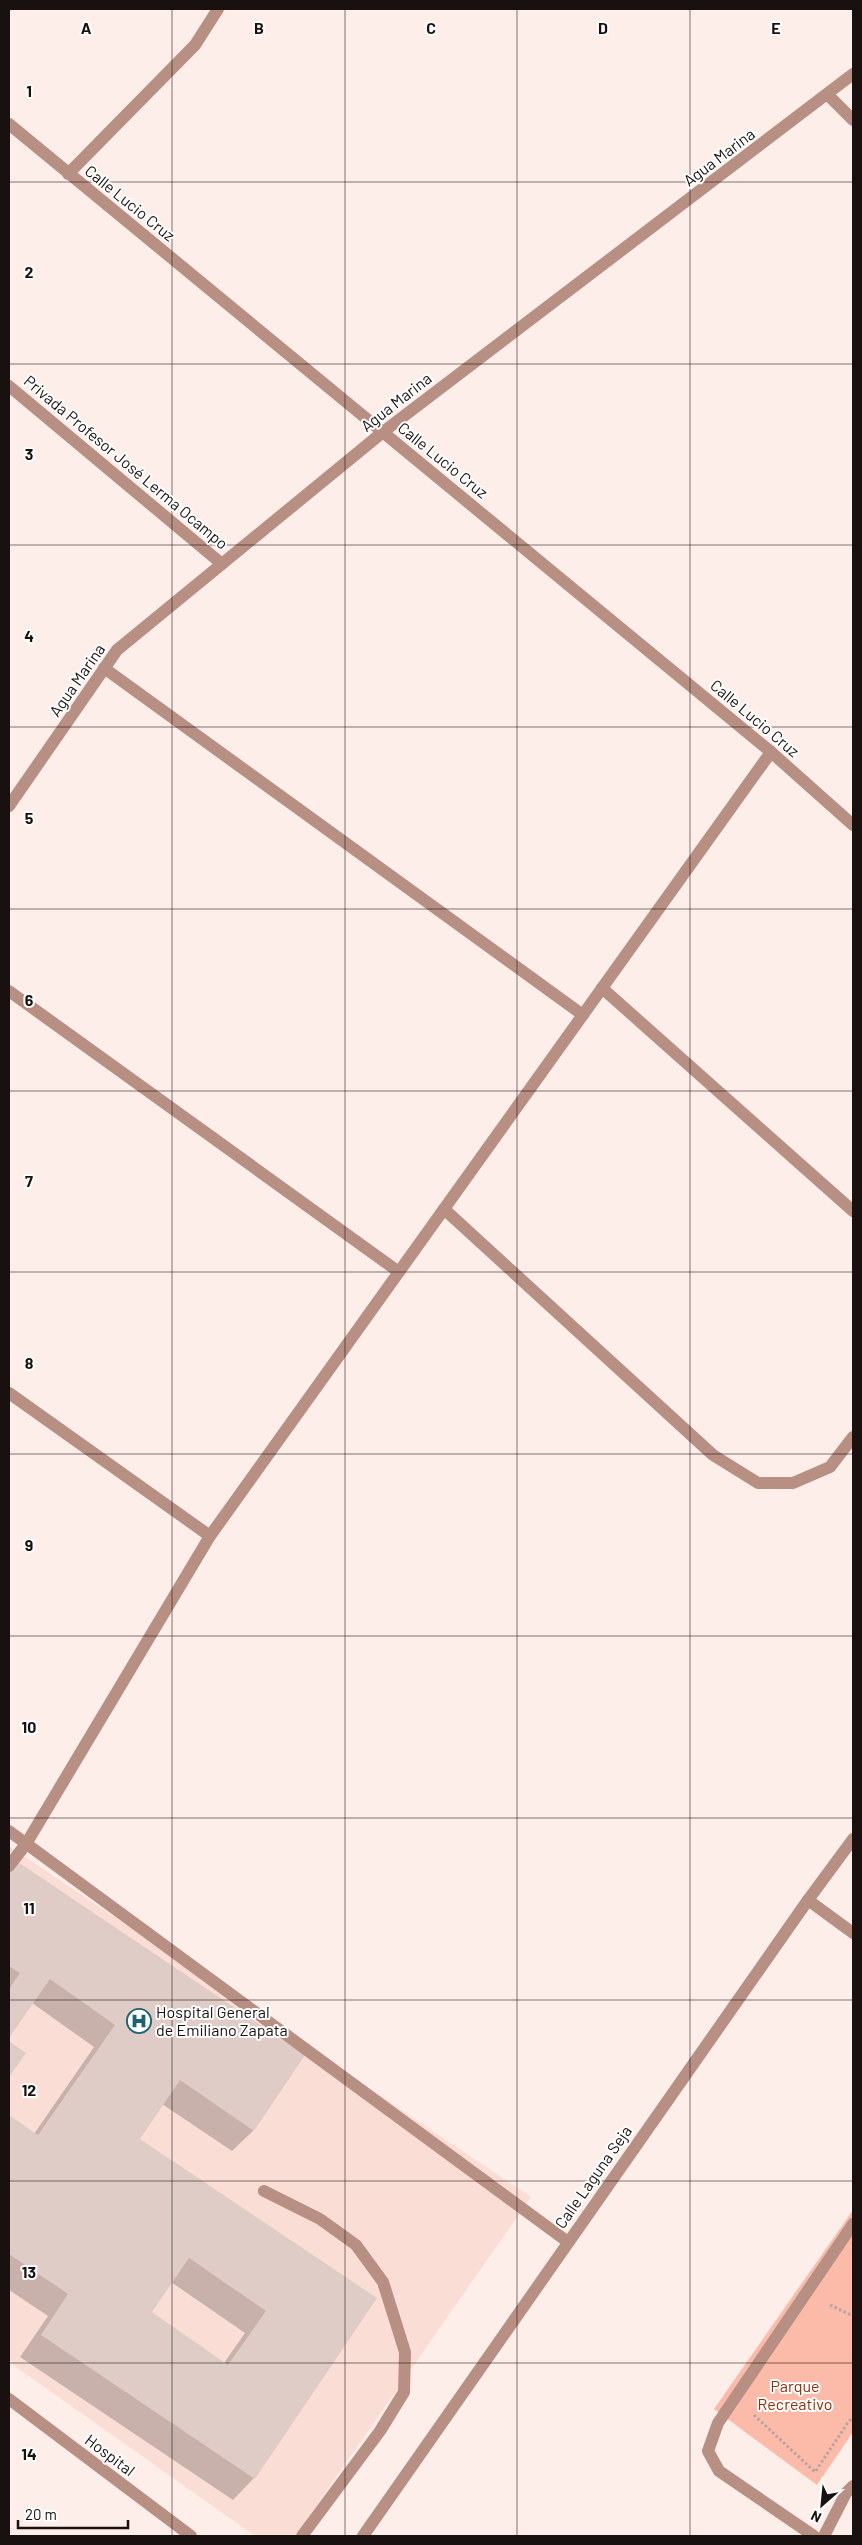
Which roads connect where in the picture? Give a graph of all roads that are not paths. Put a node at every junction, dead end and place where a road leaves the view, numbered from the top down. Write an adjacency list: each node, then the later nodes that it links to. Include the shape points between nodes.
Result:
1 (218, 9): 6 (street, via 195,45)
2 (853, 74): 3 (street, Agua Marina)
3 (828, 95): 4 (street); 8 (street, Agua Marina)
4 (853, 120)
5 (9, 124): 6 (street, Calle Lucio Cruz)
6 (68, 174): 8 (street, Calle Lucio Cruz)
7 (9, 386): 9 (street, Privada Profesor José Lerma Ocampo)
8 (383, 432): 9 (street, Agua Marina); 11 (street, Calle Lucio Cruz)
9 (222, 564): 10 (street, Agua Marina, via 117,650)
10 (104, 668): 12 (street, Agua Marina); 16 (street)
11 (771, 752): 13 (street, Calle Lucio Cruz); 14 (street)
12 (9, 806)
13 (853, 825)
14 (602, 988): 16 (street); 18 (street)
15 (9, 991): 19 (street)
16 (583, 1015): 17 (street)
17 (444, 1209): 19 (street); 21 (street, via 713,1454 758,1483 793,1483 830,1467)
18 (853, 1211)
19 (399, 1272): 22 (street)
20 (9, 1393): 22 (street)
21 (853, 1438)
22 (210, 1536): 25 (street)
23 (9, 1831): 25 (street)
24 (853, 1839): 27 (street, Calle Laguna Seja)
25 (26, 1844): 26 (street); 31 (street)
26 (9, 1866)
27 (808, 1900): 28 (street); 31 (street, Calle Laguna Seja)
28 (853, 1933)
29 (264, 2191): 35 (street, via 320,2219 356,2245 383,2282 405,2352 404,2392 380,2431)
30 (853, 2224): 37 (street, via 718,2423 708,2451 719,2471)
31 (568, 2242): 36 (street, Calle Laguna Seja)
32 (9, 2399): 34 (street, Hospital)
33 (853, 2486): 38 (street, via 846,2493)
34 (191, 2536)
35 (302, 2536)
36 (363, 2536)
37 (814, 2536)
38 (824, 2536)

